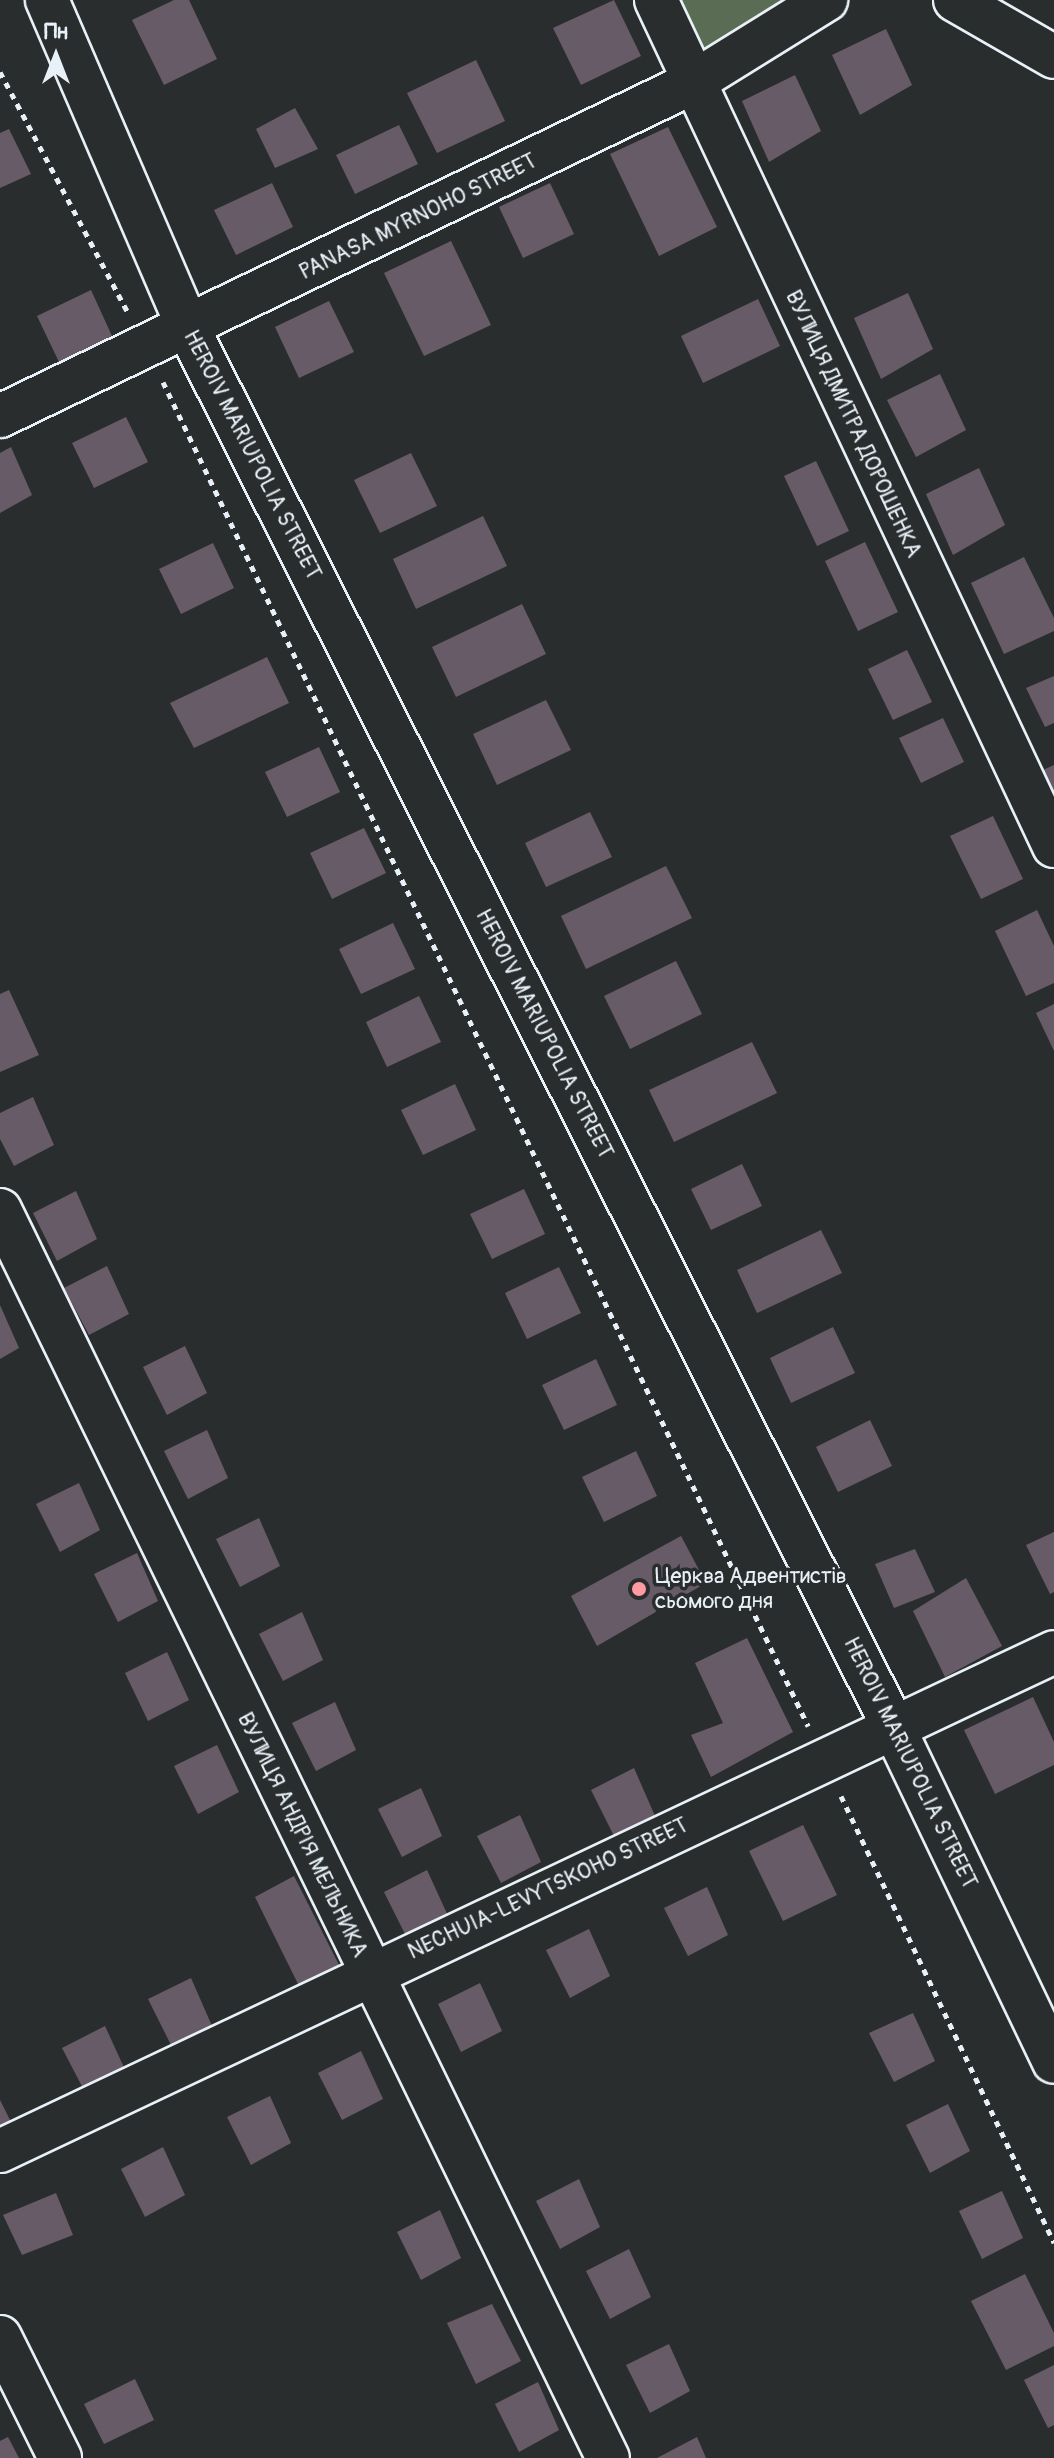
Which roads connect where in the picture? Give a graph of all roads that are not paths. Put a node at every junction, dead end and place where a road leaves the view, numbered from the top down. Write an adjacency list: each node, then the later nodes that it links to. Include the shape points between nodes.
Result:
1 (47, 0): 7 (street, HEROIV MARIUPOLIA STREET)
2 (656, 0): 6 (street, ВУЛИЦЯ ДМИТРА ДОРОШЕНКА)
3 (826, 0): 6 (street, PANASA MYRNOHO STREET)
4 (955, 0): 5 (street)
5 (1054, 57)
6 (692, 83): 7 (street, PANASA MYRNOHO STREET); 9 (street, ВУЛИЦЯ ДМИТРА ДОРОШЕНКА)
7 (188, 328): 8 (street, PANASA MYRNOHO STREET); 12 (street, HEROIV MARIUPOLIA STREET)
8 (0, 416)
9 (1054, 846)
10 (0, 1210): 13 (street, ВУЛИЦЯ АНДРІЯ МЕЛЬНИКА)
11 (1054, 1652): 12 (street, NECHUIA-LEVYTSKOHO STREET)
12 (894, 1728): 13 (street, NECHUIA-LEVYTSKOHO STREET); 14 (street, HEROIV MARIUPOLIA STREET)
13 (369, 1972): 15 (street, NECHUIA-LEVYTSKOHO STREET); 18 (street, ВУЛИЦЯ АНДРІЯ МЕЛЬНИКА)
14 (1054, 2062)
15 (0, 2151)
16 (0, 2337): 17 (street)
17 (60, 2458)
18 (608, 2458)

